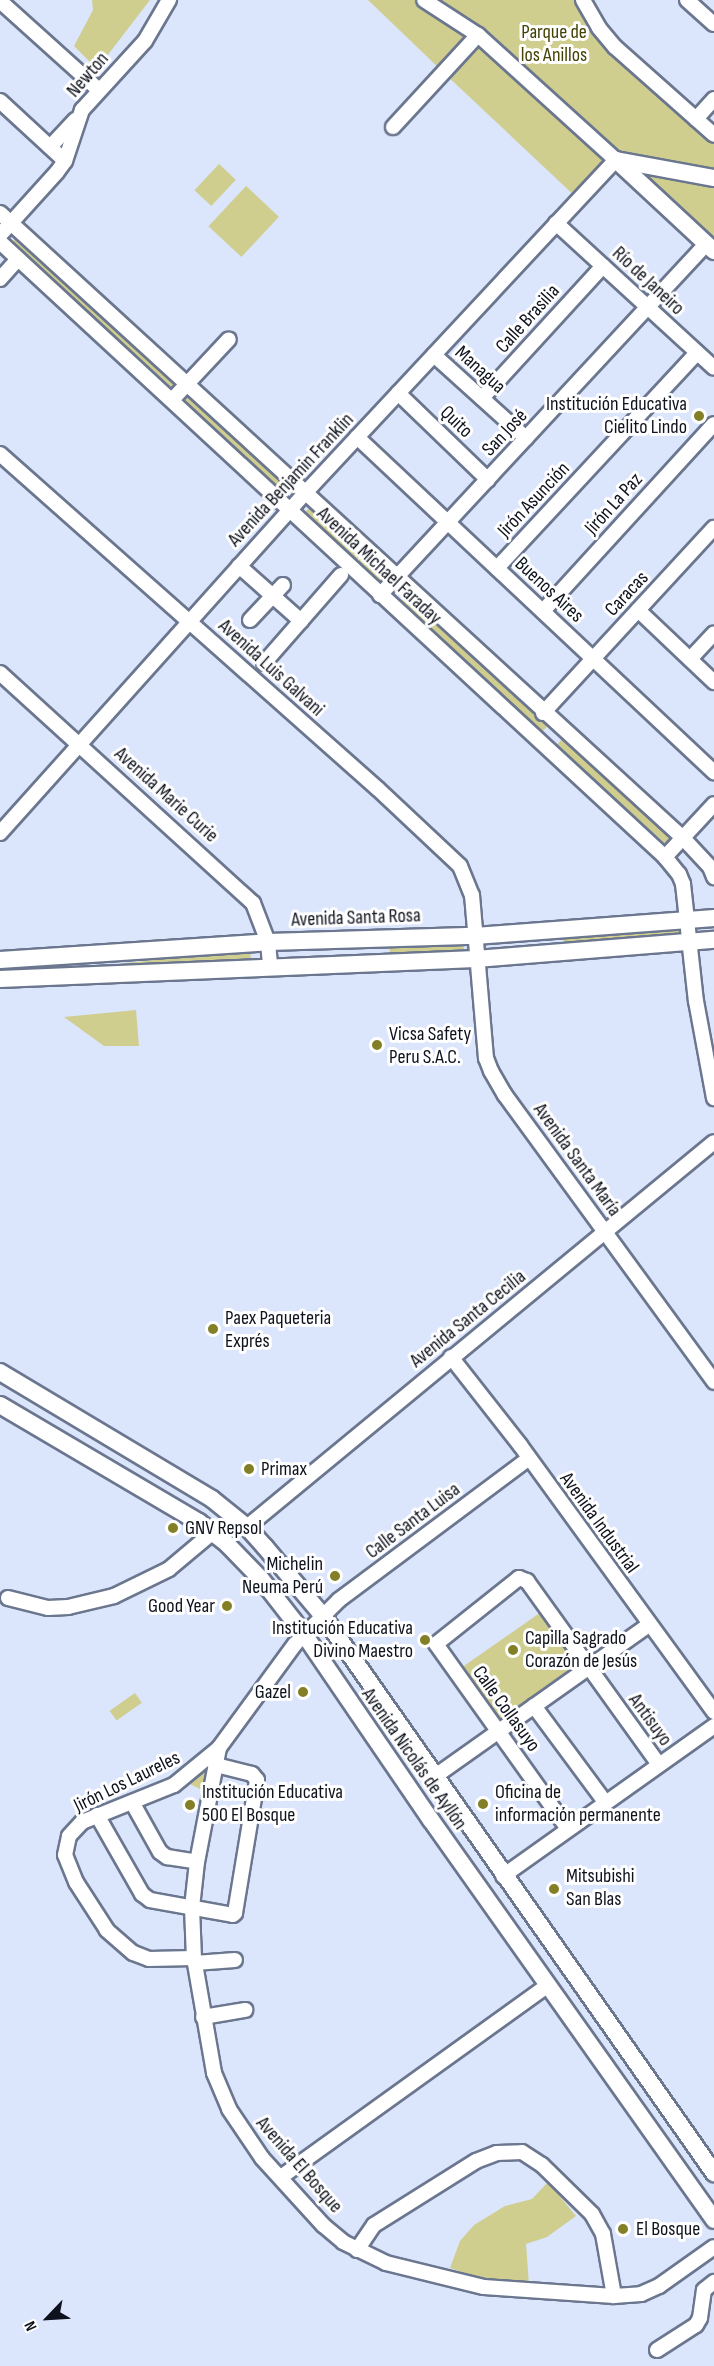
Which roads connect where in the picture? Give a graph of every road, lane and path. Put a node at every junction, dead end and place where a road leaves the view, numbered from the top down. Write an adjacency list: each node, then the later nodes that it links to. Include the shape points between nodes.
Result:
1 (169, 0): 8 (street, Newton, via 145,40)
2 (424, 0): 7 (street)
3 (584, 0): 12 (street, via 615,47)
4 (687, 0): 6 (street)
5 (0, 1): 8 (street)
6 (714, 24)
7 (478, 35): 13 (street); 16 (street)
8 (99, 90): 11 (street, Newton)
9 (714, 99): 12 (street)
10 (0, 101): 15 (street)
11 (78, 117): 15 (street); 17 (street, Newton)
12 (696, 119): 14 (street)
13 (393, 127)
14 (714, 135)
15 (50, 147): 17 (street)
16 (615, 160): 18 (main road); 21 (street, Avenida Benjamin Franklin); 24 (main road)
17 (65, 161): 20 (street, Newton)
18 (714, 178)
19 (0, 213): 20 (street, Avenida Michael Faraday)
20 (11, 223): 22 (street, Newton); 33 (street, Avenida Michael Faraday)
21 (556, 223): 26 (street, Río de Janeiro); 31 (street, Avenida Benjamin Franklin)
22 (0, 235)
23 (0, 242): 25 (street, Avenida Michael Faraday)
24 (710, 248): 28 (street, San José)
25 (18, 259): 27 (street); 36 (street, Avenida Michael Faraday)
26 (603, 266): 28 (street, Río de Janeiro); 35 (street, Calle Brasilia)
27 (0, 279)
28 (648, 307): 30 (street, Río de Janeiro); 39 (street, San José)
29 (229, 339): 33 (street)
30 (697, 353): 32 (street, Río de Janeiro); 47 (street, Jirón Asunción)
31 (434, 355): 34 (street, Avenida Benjamin Franklin); 35 (street, Managua)
32 (714, 368)
33 (187, 384): 36 (street); 42 (street, Avenida Michael Faraday)
34 (398, 393): 38 (street, Avenida Benjamin Franklin); 41 (street, Quito)
35 (482, 398): 39 (street, Managua)
36 (172, 400): 43 (street, Avenida Michael Faraday)
37 (714, 424): 54 (street, Jirón La Paz)
38 (357, 437): 42 (street, Avenida Benjamin Franklin); 44 (street, Buenos Aires)
39 (526, 438): 41 (street, San José)
40 (0, 454): 56 (street, Avenida Luis Galvani)
41 (488, 480): 44 (street, San José)
42 (306, 492): 43 (street, Avenida Benjamin Franklin); 49 (street, Avenida Michael Faraday)
43 (290, 509): 46 (street, Avenida Benjamin Franklin); 51 (street, Avenida Michael Faraday)
44 (448, 522): 47 (street, Buenos Aires); 49 (street, San José)
45 (711, 536): 53 (street, Caracas)
46 (238, 566): 52 (street); 56 (street, Avenida Benjamin Franklin)
47 (497, 568): 54 (street, Buenos Aires)
48 (341, 575): 57 (street)
49 (396, 577): 51 (street, San José); 64 (street, Avenida Michael Faraday)
50 (283, 585): 52 (street)
51 (380, 595): 67 (street, Avenida Michael Faraday)
52 (272, 596): 55 (street); 57 (street)
53 (638, 610): 59 (street, Caracas); 60 (street)
54 (543, 611): 59 (street, Buenos Aires)
55 (250, 620)
56 (189, 621): 66 (street, Avenida Benjamin Franklin); 76 (street, Avenida Luis Galvani, via 460,866 472,895)
57 (301, 621): 61 (street)
58 (714, 633): 60 (street)
59 (594, 659): 64 (street, Caracas); 68 (street, Buenos Aires)
60 (690, 659): 63 (street)
61 (264, 663)
62 (0, 674): 66 (street, Avenida Marie Curie)
63 (714, 682)
64 (543, 713): 65 (street, Avenida Michael Faraday)
65 (560, 729): 67 (street); 71 (street, Avenida Michael Faraday)
66 (80, 745): 70 (street, Avenida Benjamin Franklin); 78 (street, Avenida Marie Curie, via 247,896)
67 (544, 746): 72 (street, Avenida Michael Faraday)
68 (714, 772)
69 (714, 804): 71 (street)
70 (0, 833)
71 (683, 838): 72 (street); 73 (street, Avenida Michael Faraday)
72 (665, 857): 75 (street, Avenida Michael Faraday, via 683,884)
73 (714, 876)
74 (714, 918): 75 (main road, Avenida Santa Rosa)
75 (687, 919): 76 (main road, Avenida Santa Rosa); 79 (street, Avenida Michael Faraday)
76 (475, 936): 78 (main road, Avenida Santa Rosa); 81 (street, Avenida Santa María)
77 (714, 940): 79 (main road)
78 (268, 942): 80 (main road, Avenida Santa Rosa); 82 (street, Avenida Marie Curie)
79 (691, 942): 81 (main road); 84 (street, Avenida Michael Faraday, via 696,1001)
80 (3, 958)
81 (476, 959): 82 (main road); 86 (street, Avenida Santa María, via 486,1058 491,1071)
82 (270, 967): 83 (main road)
83 (0, 979)
84 (714, 1098)
85 (714, 1142): 86 (street, Avenida Santa Cecilia)
86 (605, 1231): 87 (street, Avenida Santa Cecilia); 89 (street, Avenida Santa María)
87 (452, 1357): 91 (street, Avenida Industrial); 92 (street, Avenida Santa Cecilia)
88 (0, 1372): 92 (main road, Avenida Nicolás de Ayllón, via 212,1499)
89 (714, 1382)
90 (0, 1406): 93 (main road, Avenida Nicolás de Ayllón)
91 (528, 1459): 96 (street, Calle Santa Luisa); 97 (street, Avenida Industrial)
92 (247, 1527): 96 (main road, Avenida Nicolás de Ayllón)
93 (213, 1532): 95 (street, via 169,1569 114,1596 48,1608); 98 (main road, Avenida Nicolás de Ayllón, via 261,1579)
94 (527, 1581): 99 (street, Antisuyo); 103 (street, Calle Collasuyo, via 519,1578 437,1641 437,1648)
95 (8, 1599)
96 (323, 1616): 98 (street, Avenida El Bosque); 107 (main road, Avenida Nicolás de Ayllón)
97 (649, 1625): 99 (street); 101 (street, Avenida Industrial)
98 (304, 1634): 104 (street, Avenida El Bosque); 117 (main road, Avenida Nicolás de Ayllón)
99 (588, 1667): 100 (street); 106 (street, Antisuyo)
100 (534, 1706): 103 (street); 109 (street)
101 (714, 1712)
102 (714, 1726): 106 (street)
103 (498, 1731): 107 (street); 111 (street, Calle Collasuyo)
104 (219, 1748): 105 (street, Avenida El Bosque); 108 (street, Jirón Los Laureles, via 174,1785)
105 (215, 1765): 112 (street, Avenida El Bosque); 114 (street, via 252,1774 257,1780 236,1913)
106 (659, 1765): 109 (street)
107 (434, 1777): 113 (main road, Avenida Nicolás de Ayllón)
108 (132, 1802): 110 (street, Jirón Los Laureles); 112 (street, via 160,1852 167,1857)
109 (606, 1802): 111 (street)
110 (97, 1815): 114 (street, via 142,1894 150,1900); 116 (street, Jirón Los Laureles, via 82,1822 69,1836 65,1855 76,1882 107,1930 133,1953 149,1959)
111 (567, 1829): 113 (street)
112 (197, 1862): 114 (street, Avenida El Bosque)
113 (503, 1876): 120 (main road, Avenida Nicolás de Ayllón)
114 (192, 1907): 116 (street, Avenida El Bosque)
115 (235, 1959): 116 (street, Jirón Los Laureles)
116 (194, 1960): 119 (street, Avenida El Bosque)
117 (548, 1984): 121 (street); 122 (main road, Avenida Nicolás de Ayllón)
118 (245, 2010): 119 (street)
119 (203, 2017): 121 (street, Avenida El Bosque, via 214,2073 229,2109 262,2158)
120 (714, 2173)
121 (281, 2176): 124 (street, Avenida El Bosque, via 323,2226)
122 (712, 2211)
123 (714, 2247): 126 (street, Avenida El Bosque, via 659,2286 641,2294)
124 (357, 2250): 126 (street, Avenida El Bosque, via 386,2263 484,2287); 126 (street, via 374,2225 476,2161 497,2153 522,2152 542,2165 592,2214 603,2234)
125 (714, 2282): 127 (street, via 704,2290 696,2325)
126 (614, 2296)
127 (657, 2350)

